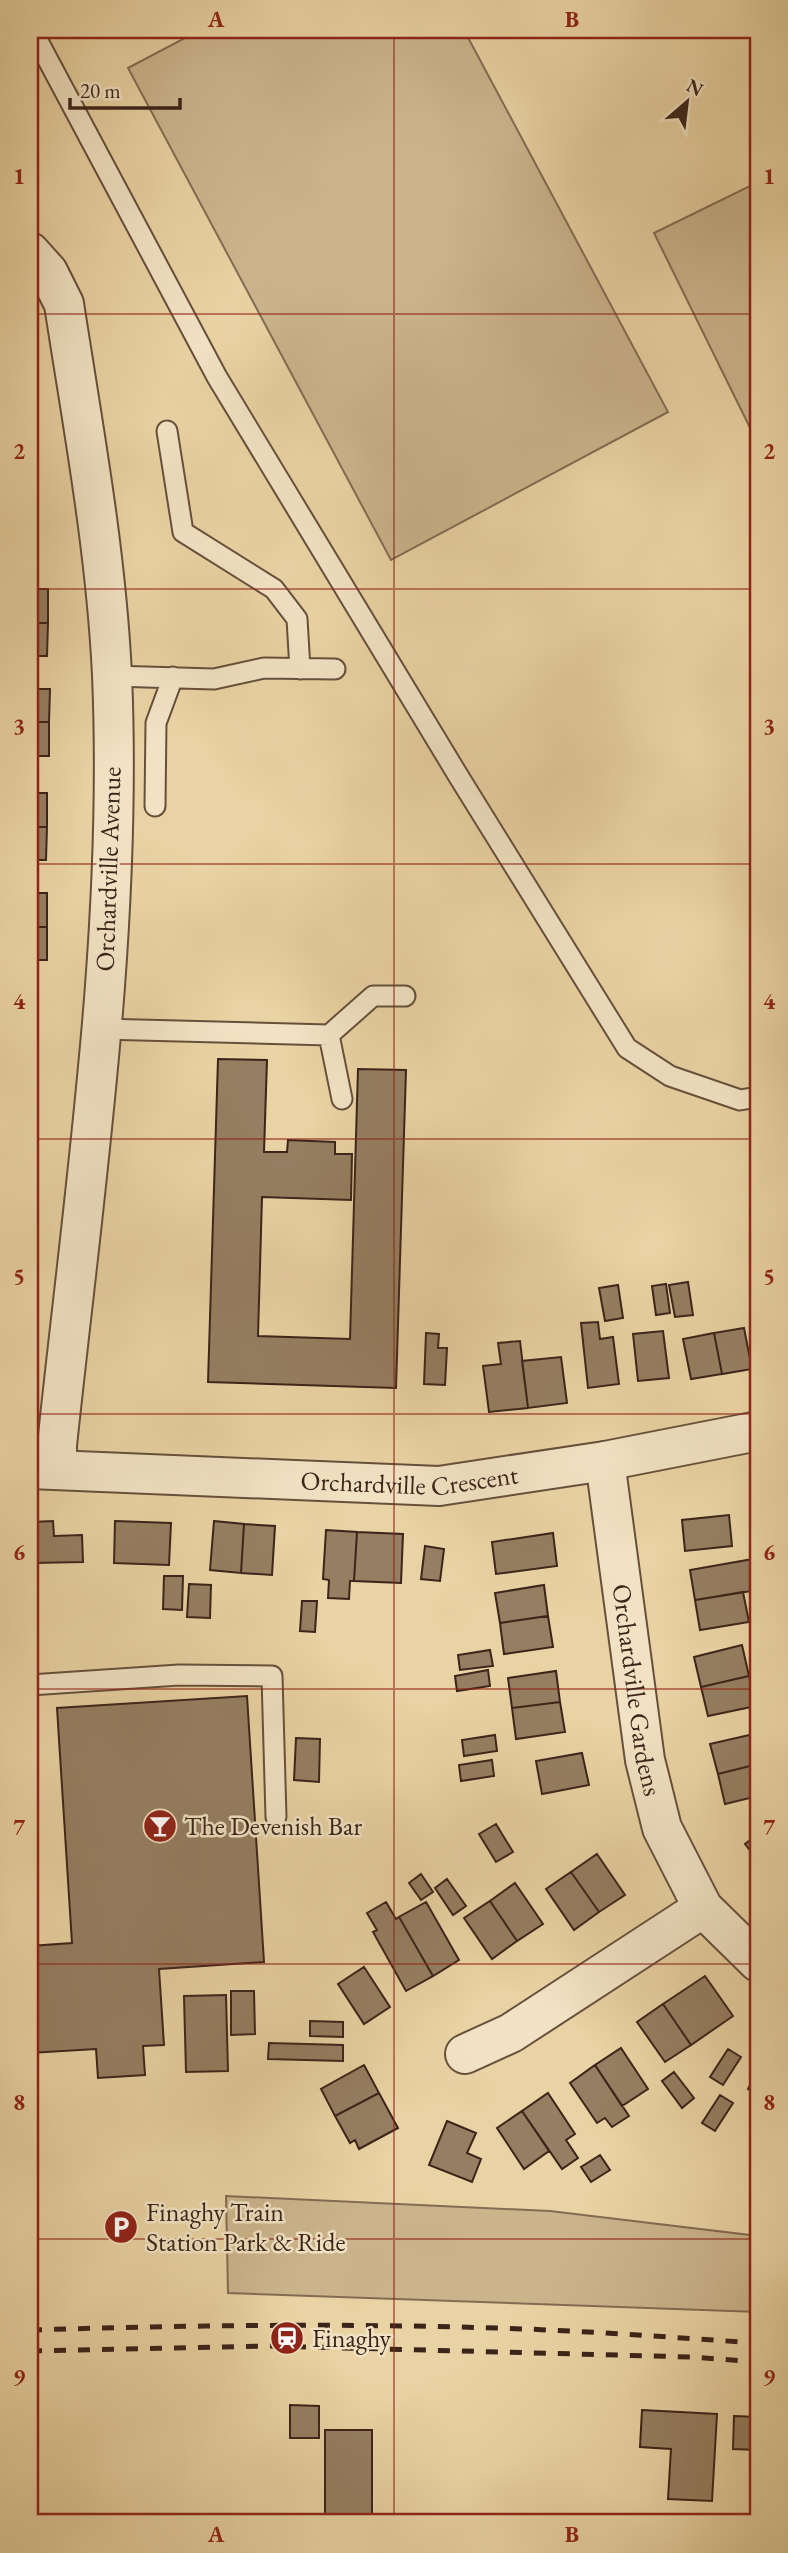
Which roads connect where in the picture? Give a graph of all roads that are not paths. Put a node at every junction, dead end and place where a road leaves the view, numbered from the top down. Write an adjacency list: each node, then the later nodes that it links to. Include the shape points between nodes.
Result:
1 (32, 30): 12 (lane, via 217,377 628,1048 670,1076 740,1100)
2 (30, 252): 6 (street, Orchardville Avenue, via 48,272 64,304 105,575)
3 (167, 431): 4 (lane, via 183,532 274,589 296,619)
4 (300, 669): 5 (lane); 7 (lane, via 264,668 214,679)
5 (335, 669)
6 (112, 676): 7 (lane); 10 (street, Orchardville Avenue, via 113,863)
7 (173, 677): 8 (lane, via 156,723)
8 (155, 806)
9 (405, 996): 11 (lane, via 373,996)
10 (101, 1029): 11 (lane); 16 (street, Orchardville Avenue, via 57,1445)
11 (330, 1035): 13 (lane)
12 (758, 1097)
13 (342, 1099)
14 (758, 1431): 15 (street, Orchardville Crescent)
15 (605, 1461): 16 (street, Orchardville Crescent, via 439,1486); 19 (street, Orchardville Gardens, via 645,1760 662,1828)
16 (44, 1469)
17 (30, 1685): 18 (lane, via 179,1675 272,1676)
18 (276, 1817)
19 (703, 1908): 20 (street, Orchardville Gardens); 21 (street, via 511,2033)
20 (758, 1962)
21 (465, 2054)

